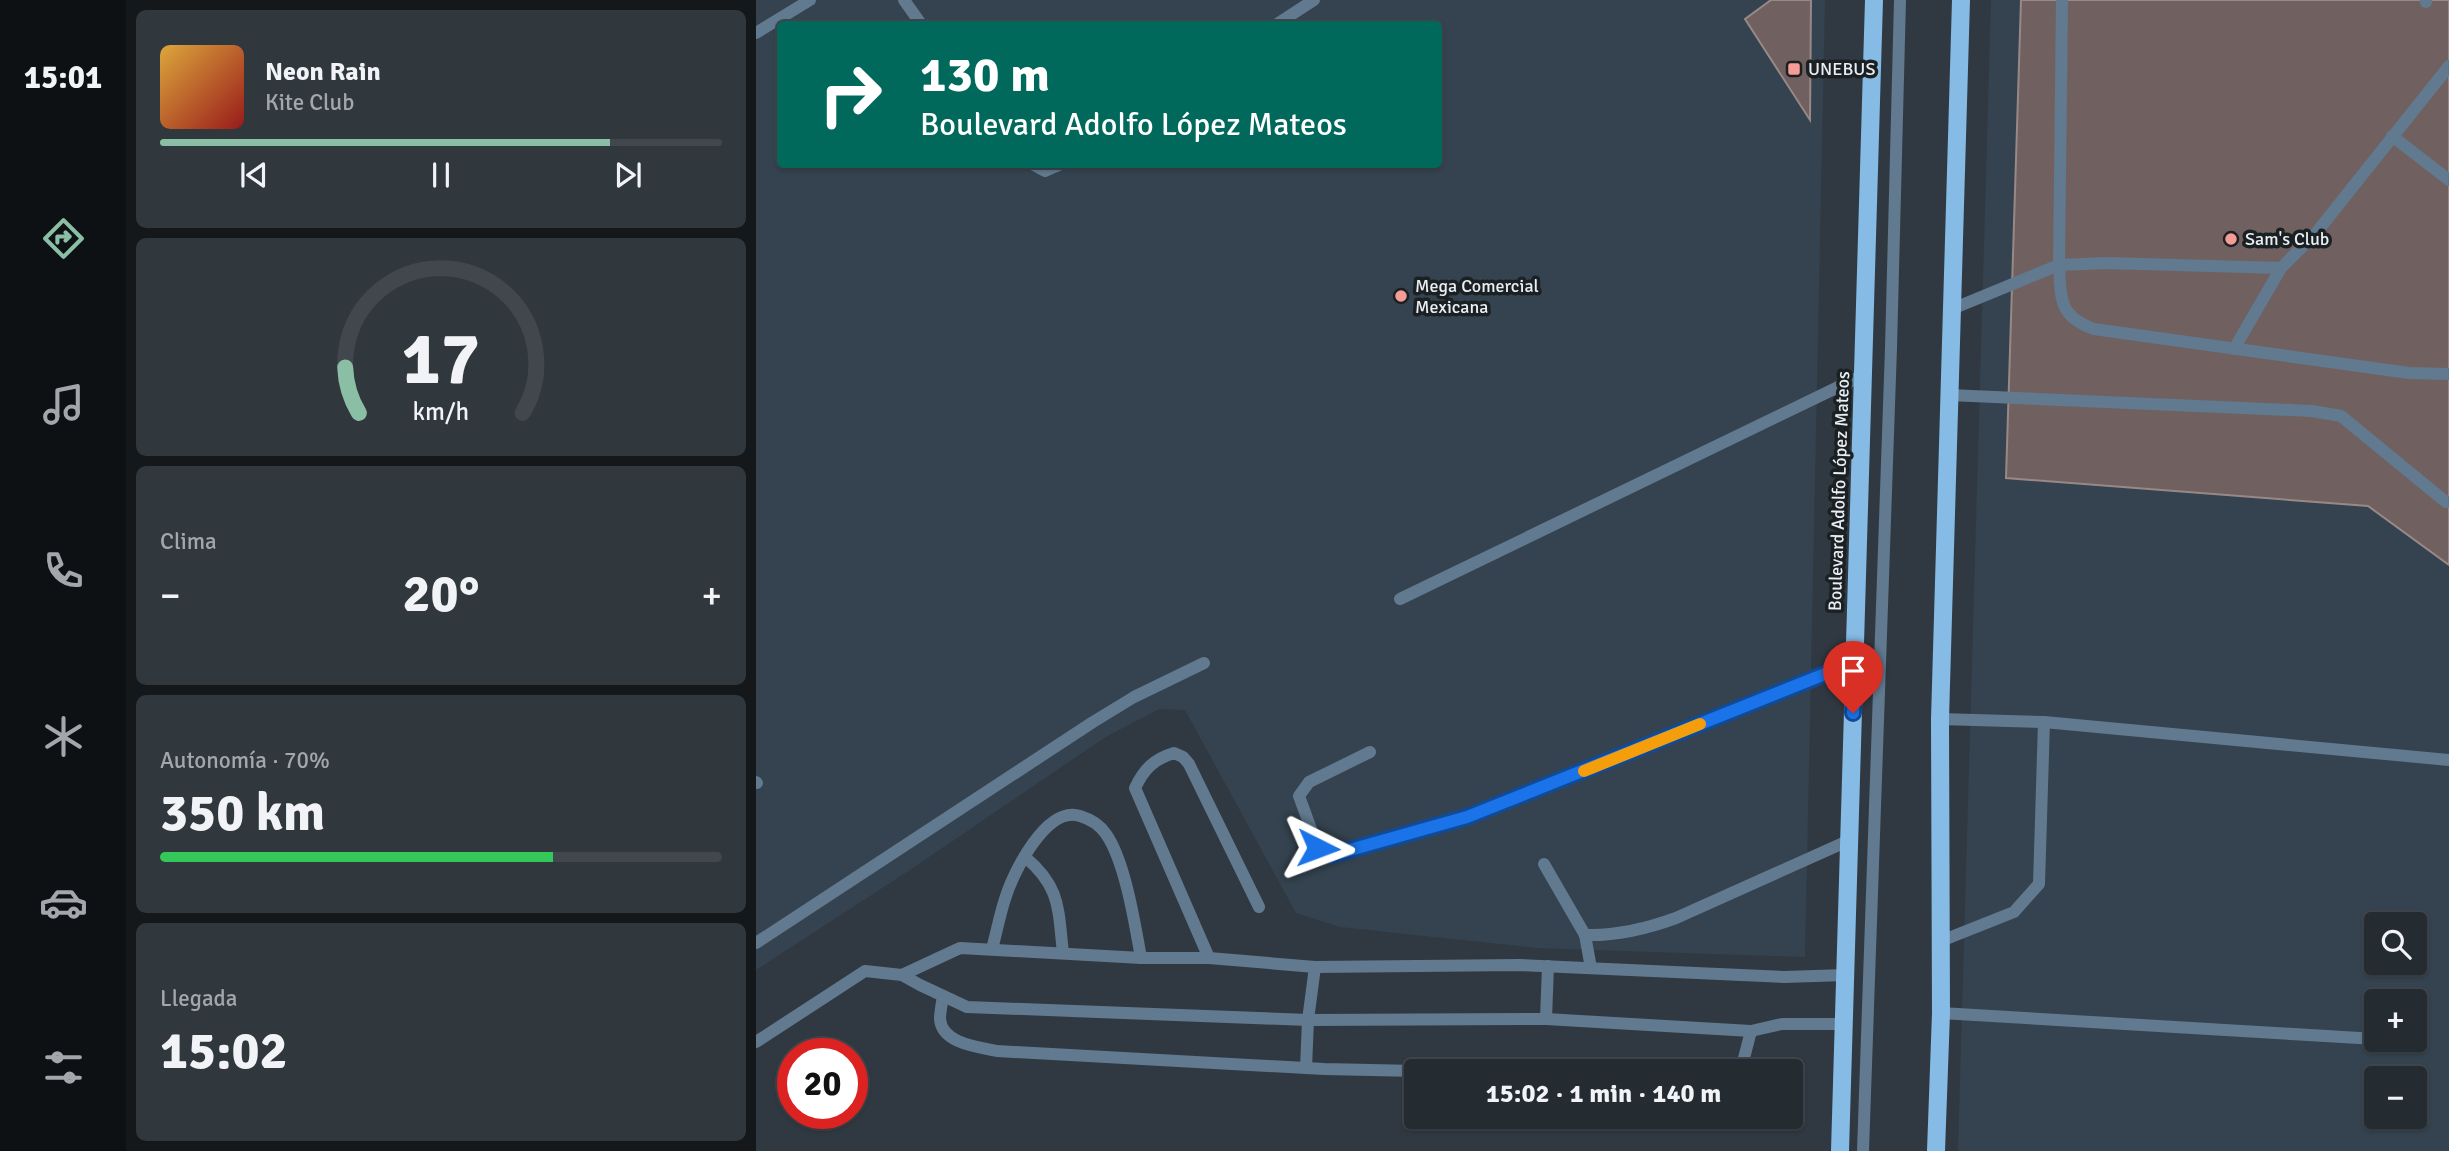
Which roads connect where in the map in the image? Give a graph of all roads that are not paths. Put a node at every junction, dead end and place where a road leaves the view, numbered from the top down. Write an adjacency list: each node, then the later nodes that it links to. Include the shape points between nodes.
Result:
1 (810, 0): 10 (lane)
2 (904, 0): 8 (lane)
3 (1314, 0): 9 (lane)
4 (1874, 0): 19 (main road, Boulevard Adolfo López Mateos)
5 (1900, 0): 57 (lane)
6 (1961, 0): 16 (main road)
7 (2062, 0): 14 (lane)
8 (919, 21)
9 (1282, 21)
10 (756, 33)
11 (2449, 66): 12 (lane)
12 (2392, 136): 13 (lane); 15 (lane, via 2316,233)
13 (2449, 180)
14 (2059, 265): 15 (lane); 16 (lane); 17 (lane, via 2061,302 2080,324)
15 (2281, 268): 17 (lane)
16 (1952, 309): 20 (main road)
17 (2234, 349): 18 (lane, via 2409,373)
18 (2449, 374)
19 (1863, 375): 22 (lane); 23 (main road, Boulevard Adolfo López Mateos)
20 (1949, 395): 21 (lane, via 2341,416); 25 (main road)
21 (2446, 502)
22 (1400, 599)
23 (1855, 662): 27 (lane, via 1467,817 1332,855 1318,848 1299,796 1309,782); 29 (main road, Boulevard Adolfo López Mateos)
24 (1204, 663): 35 (lane, via 1093,722)
25 (1940, 719): 26 (lane); 34 (main road)
26 (2044, 722): 28 (lane); 34 (lane, via 2039,884 2014,912)
27 (1370, 752)
28 (2449, 760)
29 (1850, 840): 33 (lane, via 1650,928); 44 (main road, Boulevard Adolfo López Mateos)
30 (1025, 857): 36 (lane, via 1006,896); 37 (lane, via 1052,886); 38 (lane, via 1056,818 1074,814 1088,818 1105,832 1129,900)
31 (1544, 864): 33 (lane)
32 (1259, 907): 39 (lane, via 1189,764 1174,753 1159,757 1135,788)
33 (1585, 935): 42 (lane)
34 (1941, 940): 46 (main road)
35 (756, 943)
36 (992, 949): 37 (lane); 43 (lane, via 960,948)
37 (1063, 953): 38 (lane)
38 (1141, 958): 39 (lane)
39 (1209, 958): 41 (lane)
40 (1548, 966): 41 (lane); 42 (lane); 47 (lane)
41 (1315, 967): 48 (lane)
42 (1591, 968): 44 (lane, via 1784,977)
43 (902, 975): 45 (lane); 52 (lane, via 865,971)
44 (1846, 975): 49 (main road, Boulevard Adolfo López Mateos)
45 (943, 996): 48 (lane, via 967,1007); 54 (lane, via 940,1021 962,1044)
46 (1941, 1013): 51 (lane); 58 (main road)
47 (1546, 1019): 48 (lane); 50 (lane)
48 (1308, 1020): 54 (lane)
49 (1844, 1024): 50 (lane, via 1782,1024); 56 (main road, Boulevard Adolfo López Mateos)
50 (1751, 1031): 53 (lane)
51 (2364, 1038)
52 (756, 1042)
53 (1744, 1059)
54 (1306, 1068): 55 (lane)
55 (1404, 1071)
56 (1840, 1151)
57 (1863, 1151)
58 (1936, 1151)

